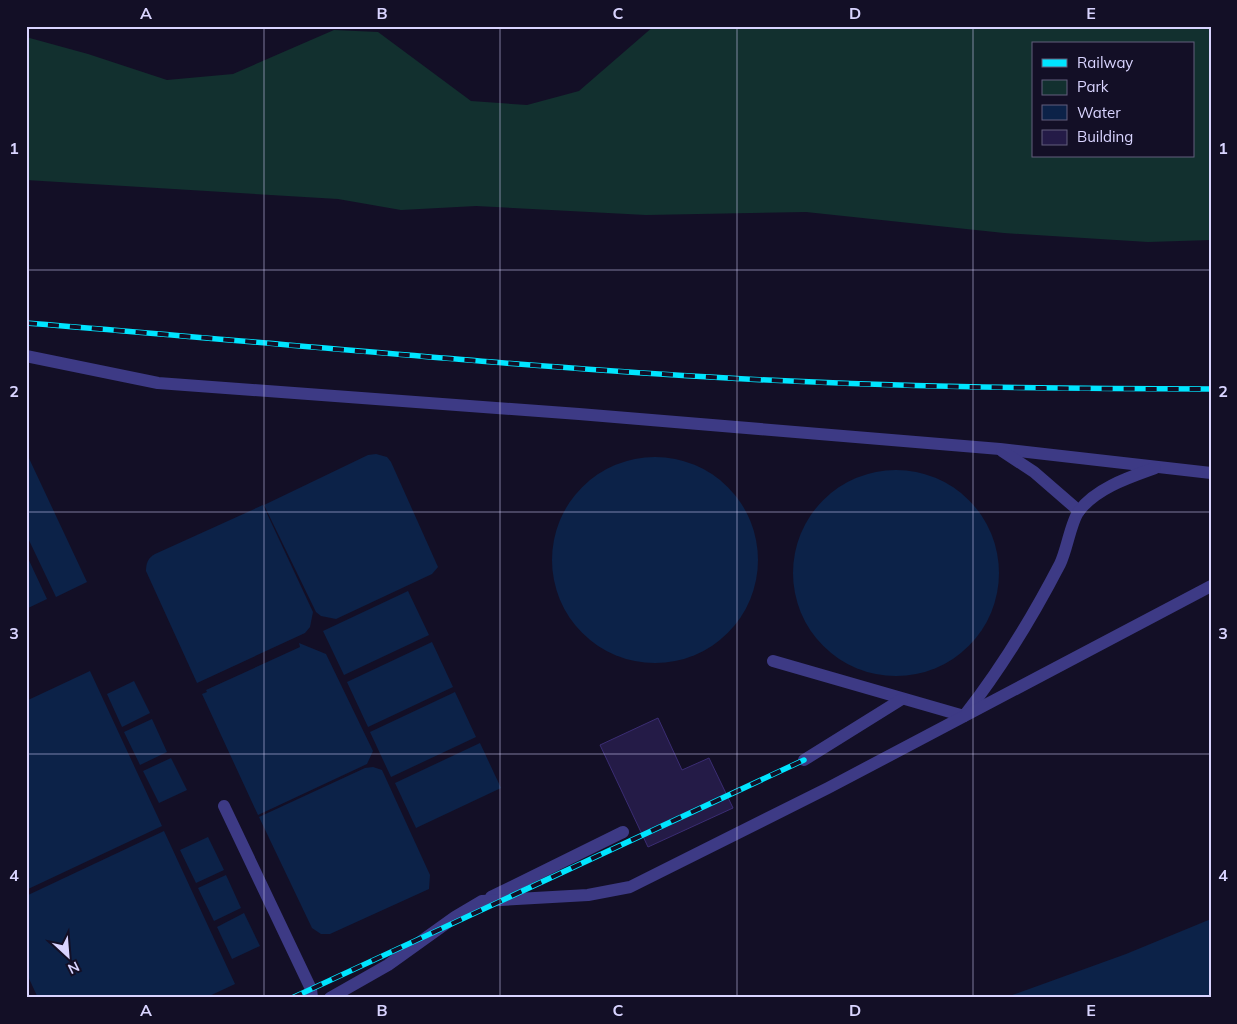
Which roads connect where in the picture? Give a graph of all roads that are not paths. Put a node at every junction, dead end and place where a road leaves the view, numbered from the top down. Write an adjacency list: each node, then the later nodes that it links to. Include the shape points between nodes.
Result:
1 (26, 356): 2 (lane, via 158,383)
2 (1000, 449): 3 (lane); 5 (lane, via 1034,472)
3 (1160, 467): 4 (lane); 5 (lane, via 1125,479)
4 (1211, 473)
5 (1079, 511): 9 (lane, via 1065,554 1037,609 992,681)
6 (1211, 586): 9 (lane)
7 (773, 661): 8 (lane)
8 (902, 699): 9 (lane); 10 (lane)
9 (964, 716): 13 (lane, via 630,887 588,895)
10 (804, 760)
11 (224, 806): 14 (lane, via 311,989)
12 (623, 832): 13 (lane)
13 (482, 901): 15 (lane, via 388,965)
14 (312, 998)
15 (330, 998)

